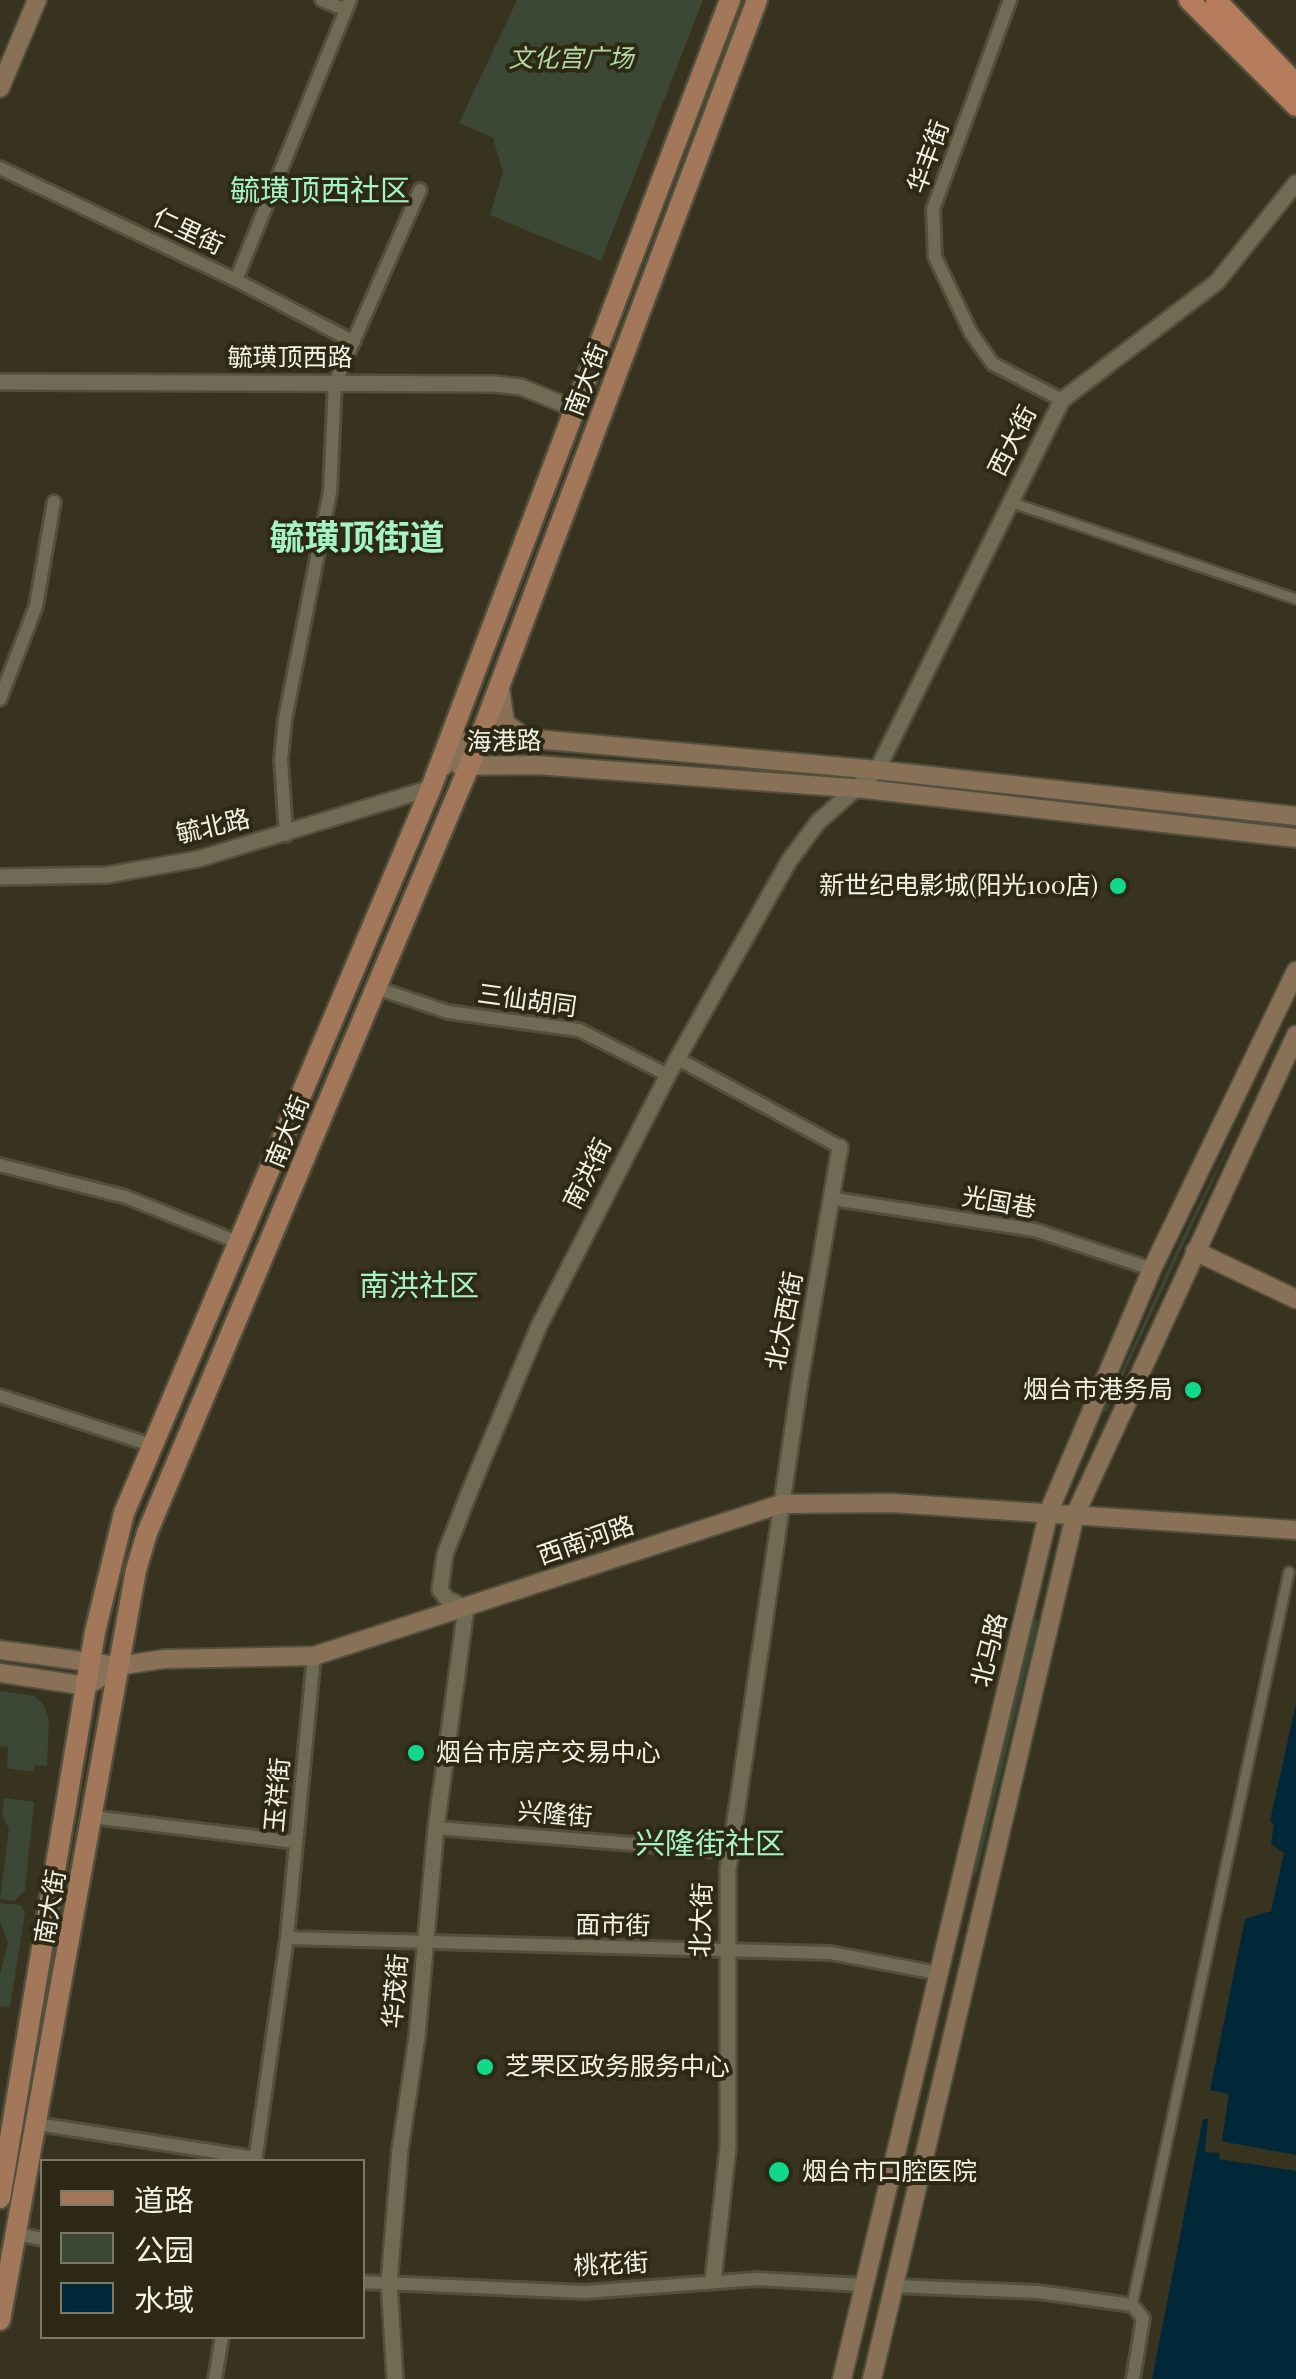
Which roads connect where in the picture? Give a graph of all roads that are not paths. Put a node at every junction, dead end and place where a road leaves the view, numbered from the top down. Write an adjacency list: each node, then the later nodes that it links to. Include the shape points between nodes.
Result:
1 (37, 0): 10 (main road)
2 (322, 0): 8 (street)
3 (757, 0): 24 (main road, 南大街)
4 (1010, 0): 19 (street, 华丰街, via 934,209 936,257 993,364)
5 (1189, 0): 11 (highway)
6 (1216, 0): 9 (highway)
7 (726, 1): 20 (main road, 南大街)
8 (348, 5): 15 (street)
9 (1296, 84)
10 (0, 88)
11 (1296, 106)
12 (0, 168): 15 (street, 仁里街)
13 (1296, 183): 19 (street, 西大街, via 1216,282)
14 (420, 190): 16 (street)
15 (236, 280): 16 (street, 仁里街)
16 (354, 342): 18 (street)
17 (0, 382): 18 (street, 毓璜顶西路)
18 (335, 384): 20 (street, 毓璜顶西路, via 494,384 521,387); 33 (street, via 330,492 285,719)
19 (1062, 400): 22 (street, 西大街)
20 (575, 410): 30 (main road, 南大街)
21 (54, 502): 25 (street, via 36,606)
22 (1010, 502): 23 (street); 29 (street, 西大街)
23 (1296, 599)
24 (500, 680): 26 (main road, 南大街); 27 (main road, via 505,724)
25 (0, 699)
26 (480, 734): 27 (main road, 海港路); 28 (main road, 南大街); 30 (main road, 海港路, via 450,756)
27 (528, 738): 29 (main road, 海港路)
28 (470, 764): 30 (main road, 海港路, via 444,774); 31 (main road, 海港路); 37 (main road, 南大街)
29 (877, 770): 31 (street, 西大街); 32 (main road, 海港路)
30 (431, 788): 33 (street, 毓北路); 44 (main road, 南大街)
31 (860, 789): 34 (main road, 海港路); 39 (street, 南洪街, via 818,822 789,861)
32 (1296, 816)
33 (286, 835): 35 (street, 毓北路, via 107,874)
34 (1296, 838)
35 (0, 877)
36 (1296, 972): 46 (main road, 北马路)
37 (374, 986): 40 (street, 三仙胡同, via 448,1012 579,1030); 58 (main road, 南大街, via 161,1494 136,1570)
38 (1296, 1035): 45 (main road, 北马路)
39 (678, 1059): 40 (street, 南洪街); 41 (street)
40 (668, 1075): 55 (street, 南洪街, via 539,1326 445,1554 440,1590)
41 (840, 1147): 43 (street, 北大西街)
42 (0, 1166): 44 (street, via 126,1197)
43 (834, 1199): 46 (street, 光国巷, via 1034,1230); 50 (street, 北大西街)
44 (240, 1243): 49 (main road, 南大街)
45 (1195, 1252): 47 (main road); 52 (main road, 北马路)
46 (1152, 1269): 51 (main road, 北马路)
47 (1296, 1299)
48 (0, 1396): 49 (street)
49 (150, 1445): 60 (main road, 南大街, via 111,1558)
50 (781, 1504): 51 (main road, 西南河路); 55 (main road, 西南河路); 64 (street, 北大街)
51 (1049, 1512): 52 (main road, 西南河路); 68 (main road, 北马路)
52 (1074, 1515): 53 (main road, 西南河路); 79 (main road, 北马路)
53 (1296, 1530)
54 (1289, 1572): 80 (street)
55 (466, 1608): 57 (main road, 西南河路); 62 (street, 华茂街)
56 (0, 1650): 60 (main road, 西南河路)
57 (314, 1656): 58 (main road, 西南河路); 63 (street, 玉祥街)
58 (118, 1666): 60 (main road, 西南河路); 61 (main road, 南大街)
59 (0, 1672): 60 (main road, 西南河路)
60 (89, 1675): 72 (main road, 南大街)
61 (92, 1817): 63 (street); 69 (main road, 南大街)
62 (436, 1828): 64 (street, 兴隆街); 66 (street, 华茂街)
63 (296, 1842): 65 (street, 玉祥街)
64 (731, 1852): 67 (street, 北大街)
65 (287, 1938): 66 (street, 面市街); 71 (street, 玉祥街)
66 (425, 1945): 67 (street, 面市街); 77 (street, 华茂街)
67 (725, 1951): 68 (street, 面市街, via 831,1954); 75 (street, 北大街, via 728,2147)
68 (937, 1973): 78 (main road, 北马路)
69 (38, 2124): 70 (street); 73 (main road, 南大街)
70 (249, 2159)
71 (255, 2159)
72 (0, 2198)
73 (17, 2234): 74 (street); 81 (main road, 南大街)
74 (40, 2239)
75 (714, 2281): 77 (street, 桃花街, via 585,2292); 78 (street, 桃花街)
76 (365, 2282): 77 (street, 桃花街)
77 (388, 2283): 84 (street, 华茂街)
78 (863, 2285): 85 (main road, 北马路)
79 (894, 2286): 80 (street, via 1038,2292); 86 (main road, 北马路)
80 (1137, 2308): 87 (street)
81 (0, 2320)
82 (222, 2339): 83 (street)
83 (215, 2379)
84 (395, 2379)
85 (842, 2379)
86 (872, 2379)
87 (1133, 2379)

